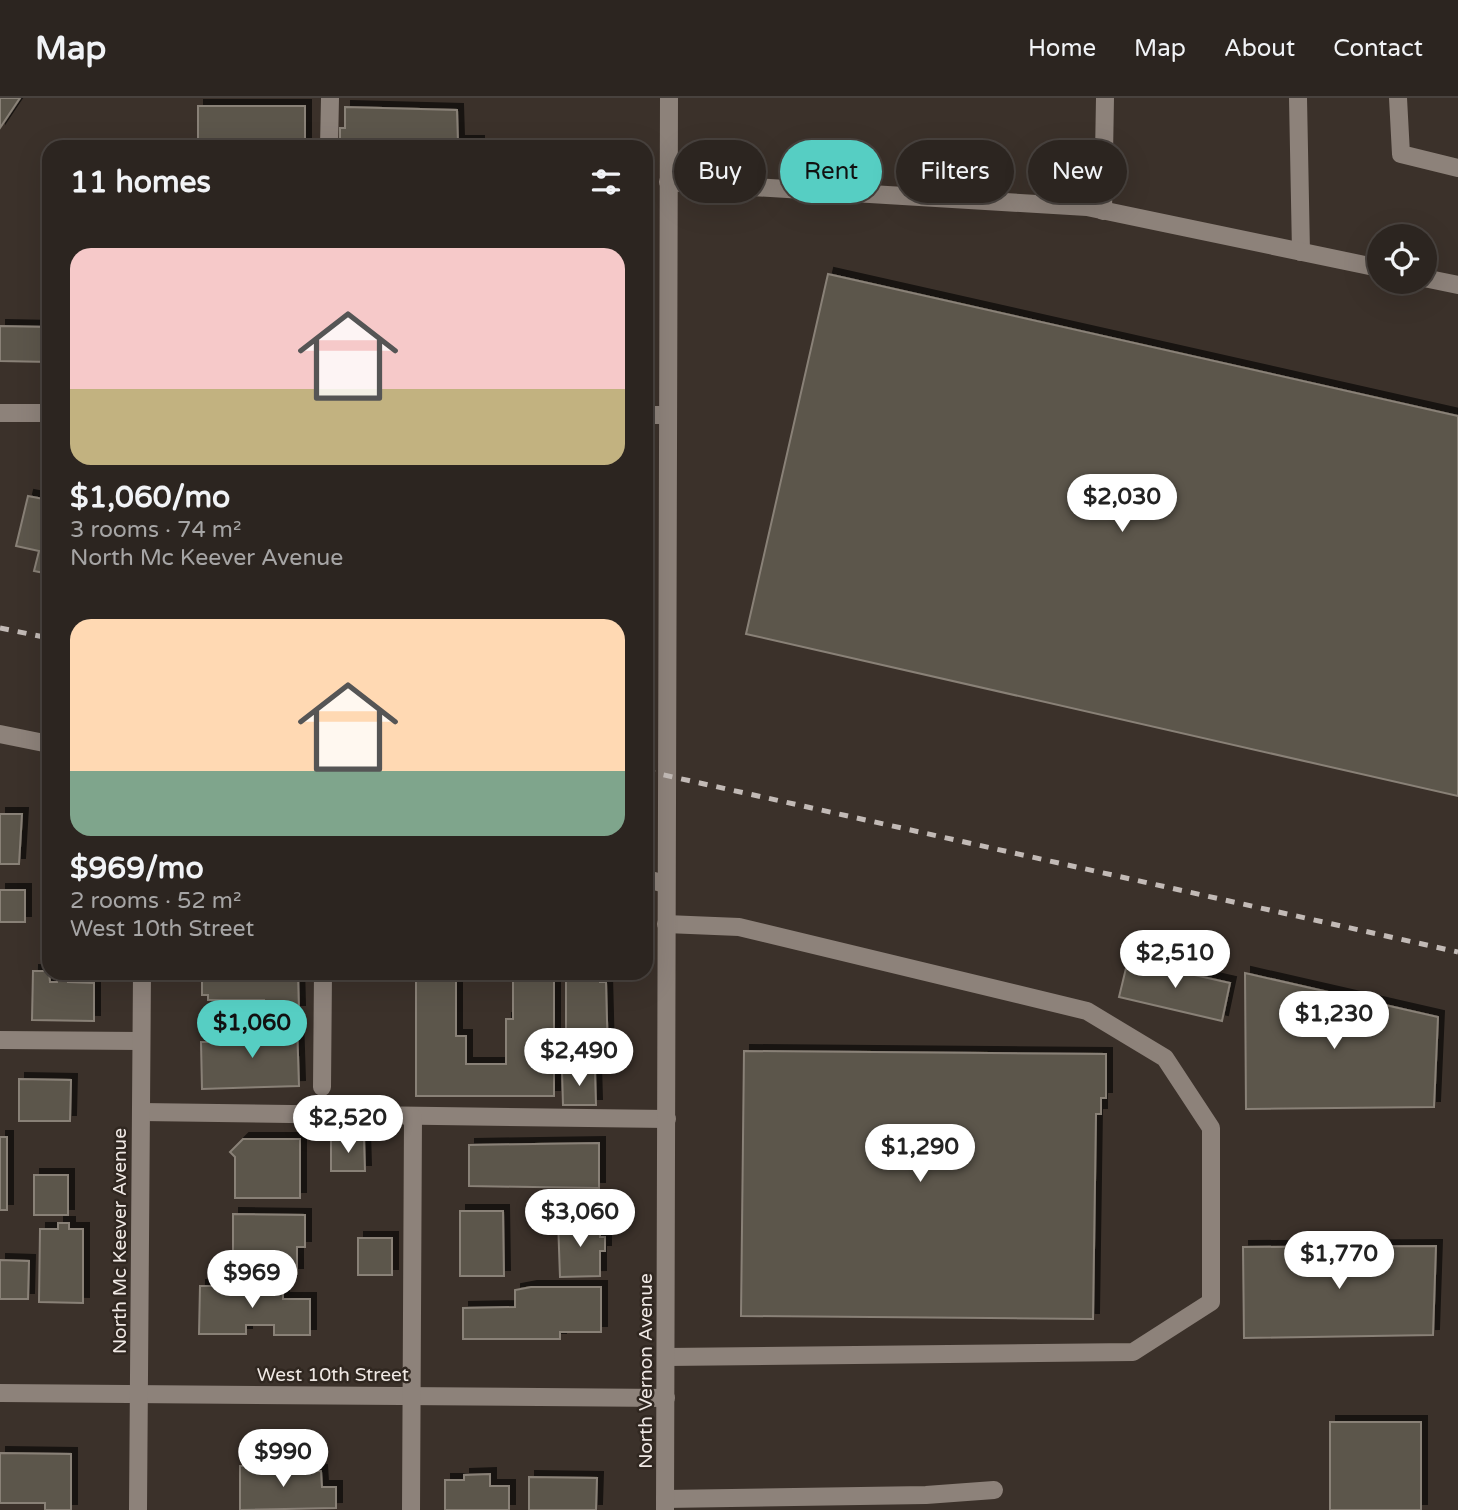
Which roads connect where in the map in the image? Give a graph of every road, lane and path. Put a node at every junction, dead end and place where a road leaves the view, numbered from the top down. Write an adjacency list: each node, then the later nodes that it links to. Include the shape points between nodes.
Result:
1 (330, 98): 6 (street)
2 (669, 98): 8 (street, North Vernon Avenue)
3 (1105, 98): 9 (street)
4 (1298, 98): 10 (street)
5 (1398, 98): 7 (street, via 1401,154)
6 (329, 140)
7 (1458, 167)
8 (668, 182): 9 (street); 17 (street, North Vernon Avenue)
9 (1103, 211): 10 (street)
10 (1301, 252): 11 (street)
11 (1367, 266)
12 (1437, 281): 13 (street)
13 (1458, 285)
14 (0, 413): 15 (street)
15 (42, 413)
16 (653, 415): 17 (street)
17 (667, 415): 21 (street, North Vernon Avenue)
18 (0, 734): 19 (street)
19 (42, 743)
20 (653, 881): 21 (street)
21 (666, 884): 22 (street, North Vernon Avenue)
22 (666, 925): 30 (street, North Vernon Avenue); 31 (street, via 739,927 1087,1011 1165,1058 1210,1128 1211,1275 1211,1301 1133,1352)
23 (142, 980): 26 (street, North Mc Keever Avenue)
24 (323, 980): 27 (street)
25 (0, 1040): 26 (street)
26 (141, 1041): 28 (street, North Mc Keever Avenue)
27 (322, 1087)
28 (141, 1112): 29 (street); 33 (street, North Mc Keever Avenue)
29 (413, 1117): 30 (street); 34 (street)
30 (667, 1119): 31 (street, North Vernon Avenue)
31 (666, 1357): 35 (street, North Vernon Avenue)
32 (0, 1393): 33 (street, West 10th Street)
33 (138, 1394): 34 (street, West 10th Street); 40 (street, North Mc Keever Avenue)
34 (411, 1395): 35 (street, West 10th Street); 41 (street)
35 (666, 1398): 39 (street, North Vernon Avenue)
36 (994, 1489): 37 (street)
37 (926, 1502): 38 (street)
38 (826, 1504): 39 (street)
39 (665, 1505)
40 (138, 1510)
41 (411, 1510)

